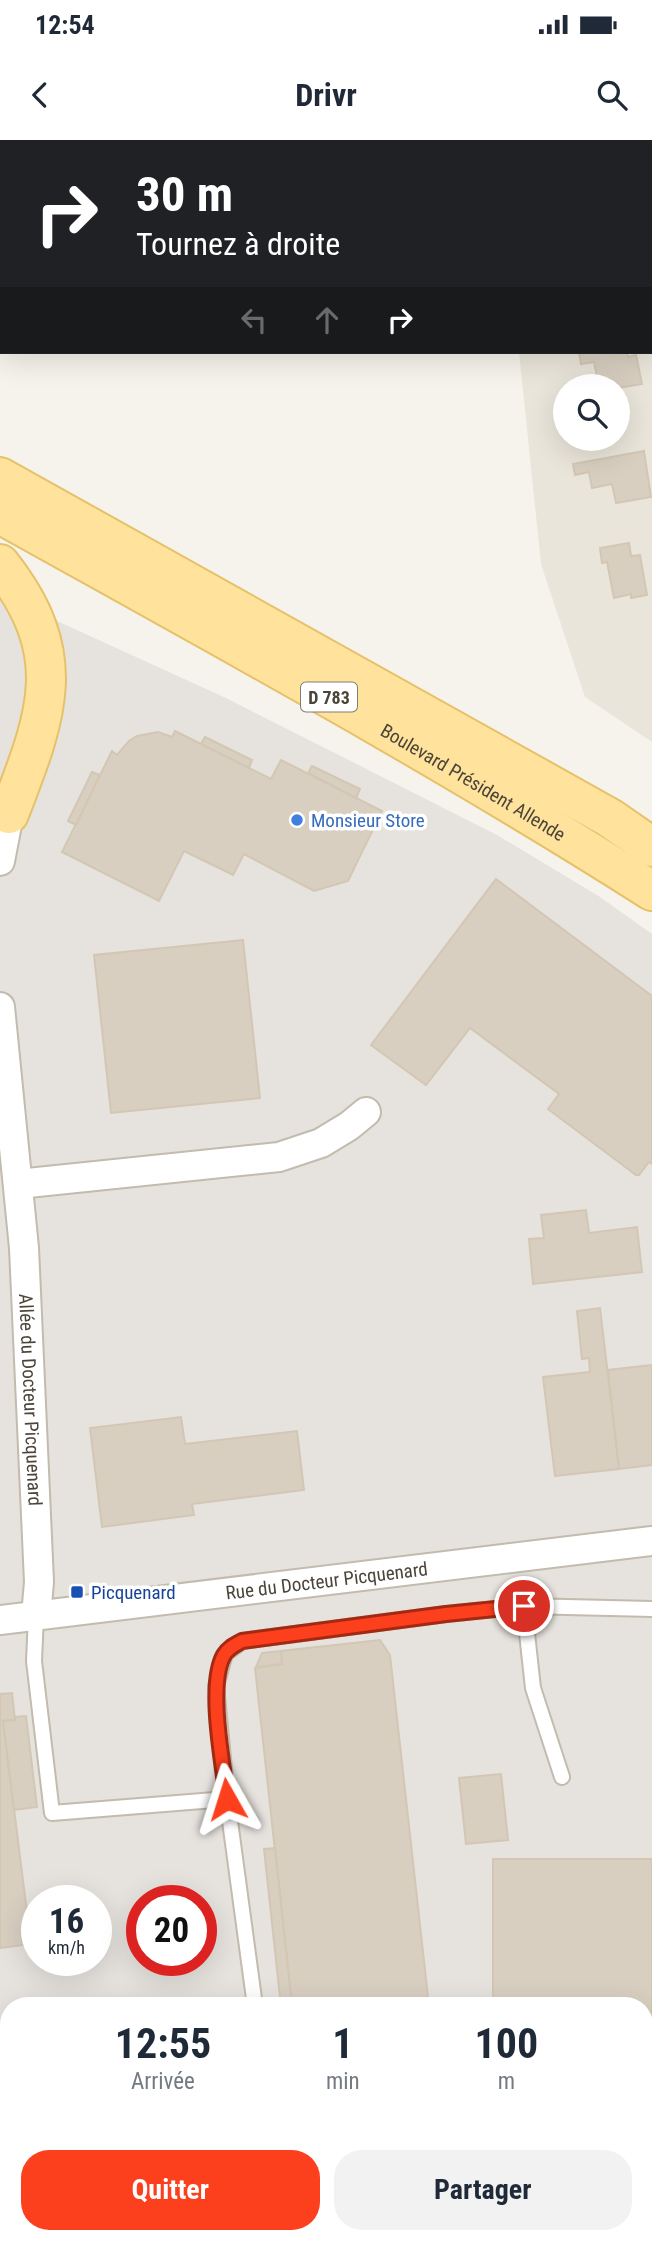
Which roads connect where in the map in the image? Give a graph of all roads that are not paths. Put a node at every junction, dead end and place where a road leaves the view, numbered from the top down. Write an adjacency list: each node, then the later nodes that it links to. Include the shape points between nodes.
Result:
1 (0, 477): 5 (main road, Boulevard Président Allende / D 783, via 610,818)
2 (0, 514): 7 (main road, Boulevard Président Allende / D 783, via 318,691 553,827)
3 (0, 564): 4 (main road, via 36,622 46,666 45,708)
4 (9, 814): 6 (street)
5 (652, 847)
6 (0, 861)
7 (652, 891)
8 (0, 1007): 10 (street, Allée du Docteur Picquenard)
9 (366, 1112): 10 (street, via 332,1137 279,1157)
10 (18, 1184): 14 (street, Allée du Docteur Picquenard, via 28,1311 39,1581)
11 (652, 1541): 14 (street, Rue du Docteur Picquenard)
12 (524, 1606): 13 (lane); 16 (lane, via 533,1688); 17 (lane, via 242,1641 231,1647 216,1686)
13 (652, 1608)
14 (36, 1616): 15 (street, Rue du Docteur Picquenard); 17 (lane, via 34,1661 52,1813)
15 (0, 1620)
16 (562, 1777)
17 (227, 1799): 18 (lane)
18 (254, 1997)

